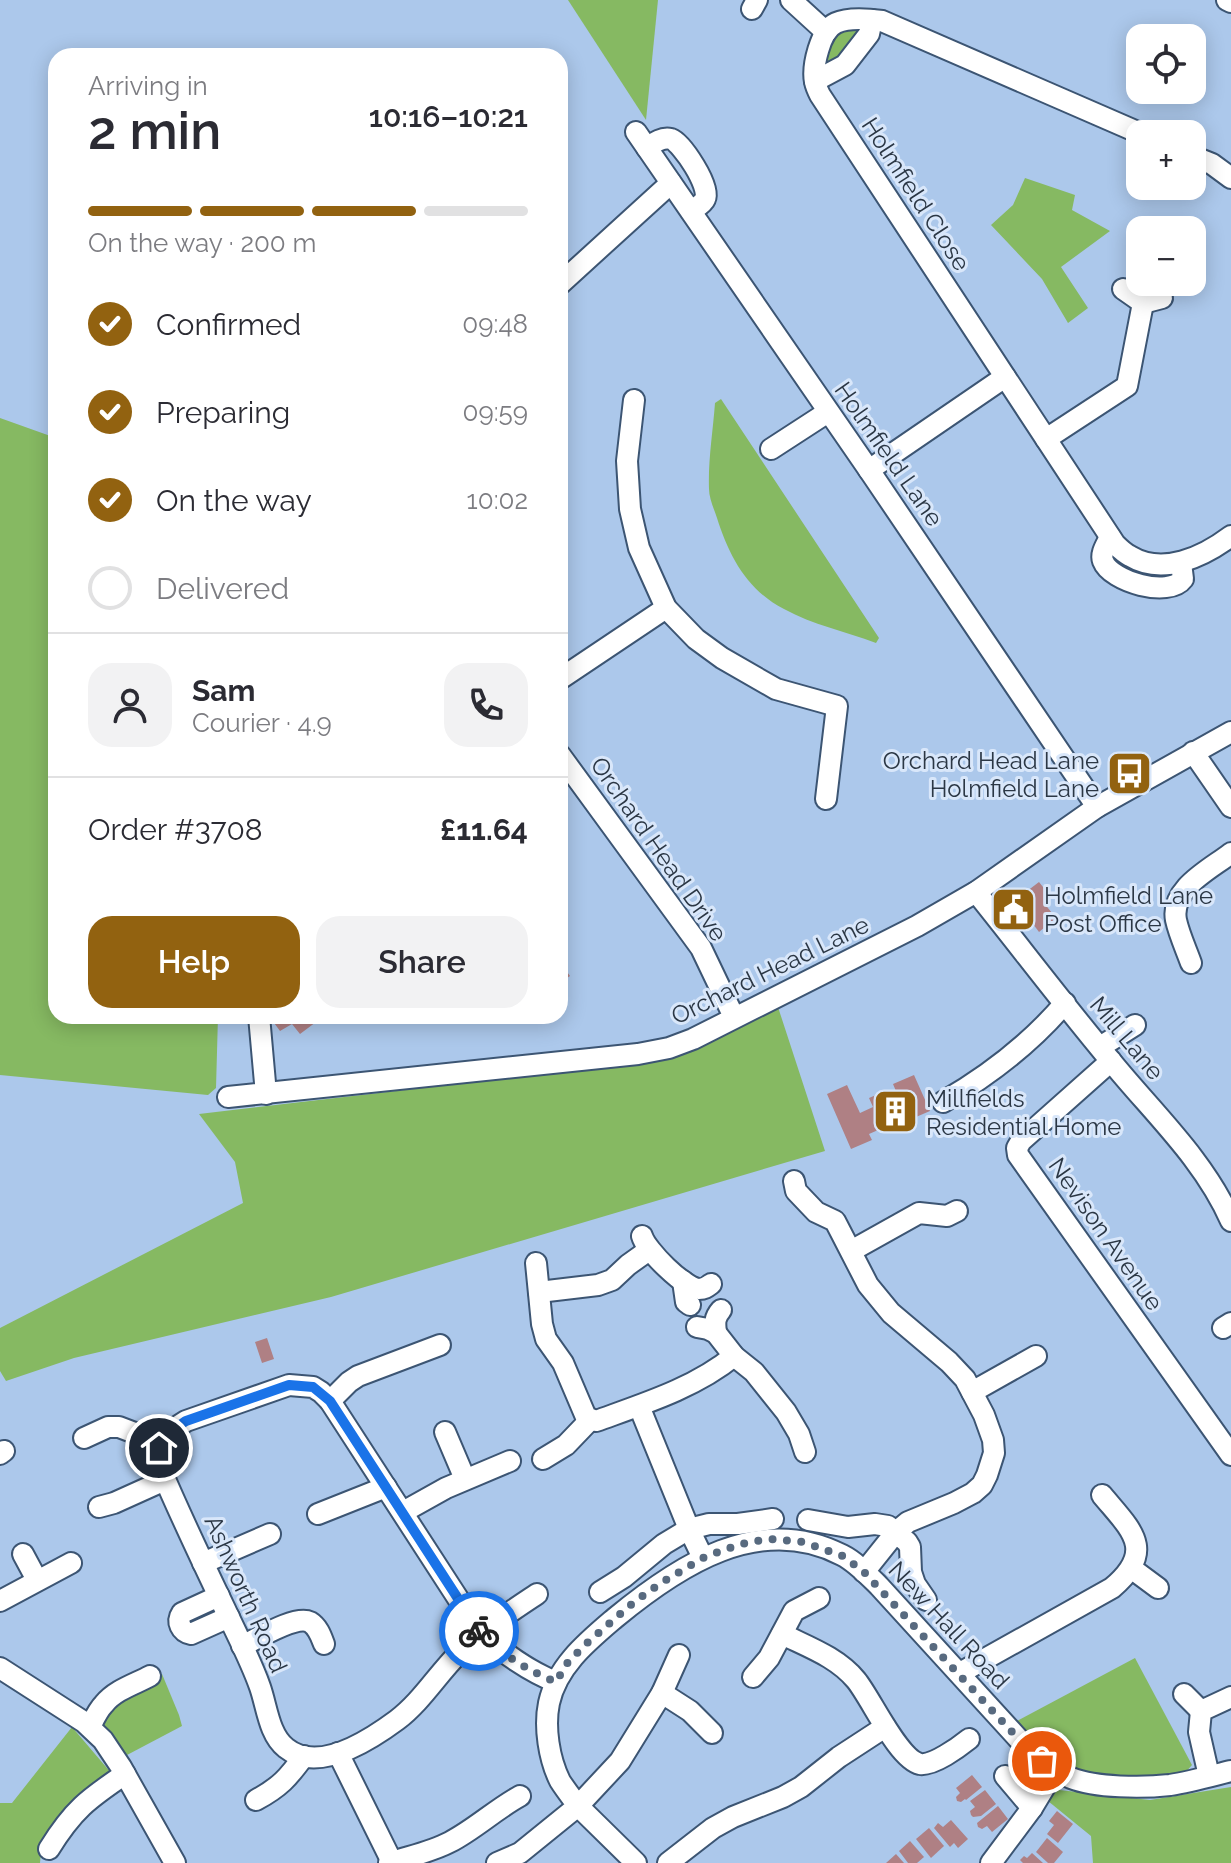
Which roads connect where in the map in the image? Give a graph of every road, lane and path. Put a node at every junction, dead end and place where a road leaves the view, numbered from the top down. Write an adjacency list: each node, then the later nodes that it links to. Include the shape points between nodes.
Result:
1 (791, 0): 3 (street)
2 (872, 20): 3 (street, via 837,22); 4 (street, via 869,34 845,65); 5 (street)
3 (826, 32): 4 (street)
4 (815, 81): 12 (street, Holmfield Close)
5 (1126, 127)
6 (1206, 162): 7 (street)
7 (1230, 175)
8 (671, 183): 9 (street, Holmfield Lane); 9 (street, Holmfield Lane, via 642,140 668,139 681,147 707,195); 10 (street)
9 (691, 211): 14 (street, Holmfield Lane)
10 (568, 277)
11 (1123, 289): 15 (street, via 1152,300 1127,386)
12 (1005, 377): 15 (street, Holmfield Close); 17 (street)
13 (634, 400): 19 (street, via 627,461 630,509 639,548)
14 (828, 412): 16 (street); 17 (street, Holmfield Lane)
15 (1046, 439): 18 (street, Holmfield Close, via 1115,544 1130,556 1178,564)
16 (771, 449)
17 (869, 470): 25 (street, Holmfield Lane)
18 (1231, 536)
19 (666, 608): 20 (street); 24 (street, via 696,639 776,689 837,706)
20 (568, 674)
21 (1231, 732): 22 (street, Orchard Head Lane)
22 (1193, 752): 25 (street, Orchard Head Lane); 26 (street)
23 (568, 766): 31 (street, Orchard Head Drive, via 701,948)
24 (826, 799)
25 (1097, 807): 28 (street, Orchard Head Lane)
26 (1231, 807)
27 (1231, 853): 29 (street, via 1180,897 1176,919)
28 (976, 892): 30 (street, Mill Lane); 31 (street, Orchard Head Lane)
29 (1191, 963)
30 (1065, 1003): 34 (street, Mill Lane); 37 (street, via 979,1081)
31 (734, 1017): 35 (street, Orchard Head Lane, via 693,1039 638,1054)
32 (260, 1024): 35 (street)
33 (1135, 1025): 34 (street, Nevison Avenue)
34 (1105, 1054): 39 (street, Mill Lane); 59 (street, Nevison Avenue, via 1021,1141 1018,1155)
35 (266, 1094): 36 (street, Orchard Head Lane)
36 (228, 1097)
37 (943, 1102)
38 (794, 1181): 41 (street, via 796,1191 816,1212 835,1221)
39 (1228, 1207)
40 (957, 1211): 41 (street, via 947,1216 919,1213)
41 (851, 1251): 51 (street, via 868,1285 891,1313 949,1362)
42 (536, 1263): 45 (street)
43 (683, 1281): 44 (street, via 698,1289); 45 (street, via 646,1243 612,1280); 46 (street)
44 (711, 1284)
45 (539, 1292): 54 (street, via 546,1339)
46 (690, 1305)
47 (721, 1310): 49 (street, via 706,1330)
48 (440, 1345): 52 (street, via 407,1347 349,1382)
49 (734, 1356): 53 (street, via 708,1376); 58 (street, via 786,1412)
50 (1036, 1356): 51 (street)
51 (972, 1392): 72 (street, via 993,1440 994,1453 982,1485)
52 (330, 1401): 57 (street, via 313,1387 289,1385 186,1421); 64 (street)
53 (639, 1406): 54 (street); 71 (street)
54 (590, 1420): 60 (street)
55 (445, 1432): 62 (street)
56 (84, 1438): 57 (street, via 119,1427)
57 (161, 1443): 63 (street, Ashworth Road)
58 (805, 1452)
59 (1231, 1454)
60 (543, 1459)
61 (510, 1461): 62 (street)
62 (465, 1479): 67 (street)
63 (165, 1480): 66 (street); 77 (street, Ashworth Road)
64 (386, 1487): 67 (street); 68 (street)
65 (1102, 1495): 78 (street, via 1137,1542)
66 (99, 1507)
67 (403, 1512): 89 (street)
68 (318, 1514)
69 (773, 1519): 71 (street)
70 (808, 1520): 72 (street, via 848,1527 875,1524)
71 (689, 1529): 75 (street); 82 (street)
72 (896, 1532): 79 (street); 86 (street, via 910,1547 911,1572)
73 (270, 1534): 77 (street)
74 (23, 1554): 80 (street)
75 (703, 1558): 79 (street, New Hall Road, via 749,1542 788,1540 835,1552); 98 (street, New Hall Road, via 610,1623 568,1662)
76 (71, 1563): 80 (street)
77 (203, 1563): 84 (street, Ashworth Road)
78 (1131, 1568): 81 (street); 95 (street, via 1112,1588)
79 (864, 1572): 95 (street, New Hall Road)
80 (37, 1580): 87 (street)
81 (1158, 1588)
82 (600, 1592)
83 (537, 1594): 89 (street)
84 (219, 1596): 88 (street, Ashworth Road); 88 (street, via 182,1613 179,1624 191,1634)
85 (819, 1598): 90 (street, via 794,1611)
86 (926, 1600)
87 (0, 1601)
88 (229, 1617): 92 (street, Ashworth Road)
89 (481, 1634): 98 (street, via 526,1668); 107 (street, via 399,1719)
90 (782, 1634): 97 (street); 104 (street, via 854,1677)
91 (324, 1644): 92 (street, via 312,1623 302,1620)
92 (242, 1646): 108 (street, Ashworth Road, via 277,1737 285,1748)
93 (679, 1655): 99 (street)
94 (0, 1668): 103 (street)
95 (960, 1673): 109 (street, New Hall Road, via 1025,1746)
96 (150, 1676): 103 (street, via 108,1699)
97 (753, 1677)
98 (556, 1682): 116 (street, New Hall Road, via 549,1703 549,1742 560,1780)
99 (662, 1693): 105 (street); 116 (street, via 620,1761)
100 (1184, 1694): 102 (street)
101 (1231, 1697): 102 (street)
102 (1201, 1711): 113 (street, via 1199,1732)
103 (90, 1727): 111 (street)
104 (885, 1727): 106 (street, via 922,1765); 123 (street, via 801,1787 713,1828)
105 (712, 1733)
106 (969, 1739)
107 (338, 1753): 108 (street); 119 (street)
108 (304, 1756): 115 (street, via 288,1778)
109 (1055, 1770): 113 (street, New Hall Road, via 1084,1782 1118,1786 1170,1785); 117 (street)
110 (1231, 1771): 113 (street, New Hall Road)
111 (125, 1774): 118 (street, via 74,1812); 120 (street)
112 (1005, 1776): 117 (street)
113 (1209, 1776)
114 (520, 1796): 119 (street, via 451,1842)
115 (256, 1800)
116 (578, 1806): 121 (street, via 520,1853); 122 (street, New Hall Road)
117 (1032, 1808): 124 (street)
118 (49, 1849)
119 (391, 1862)
120 (175, 1863)
121 (497, 1863)
122 (636, 1863)
123 (668, 1863)
124 (991, 1863)

